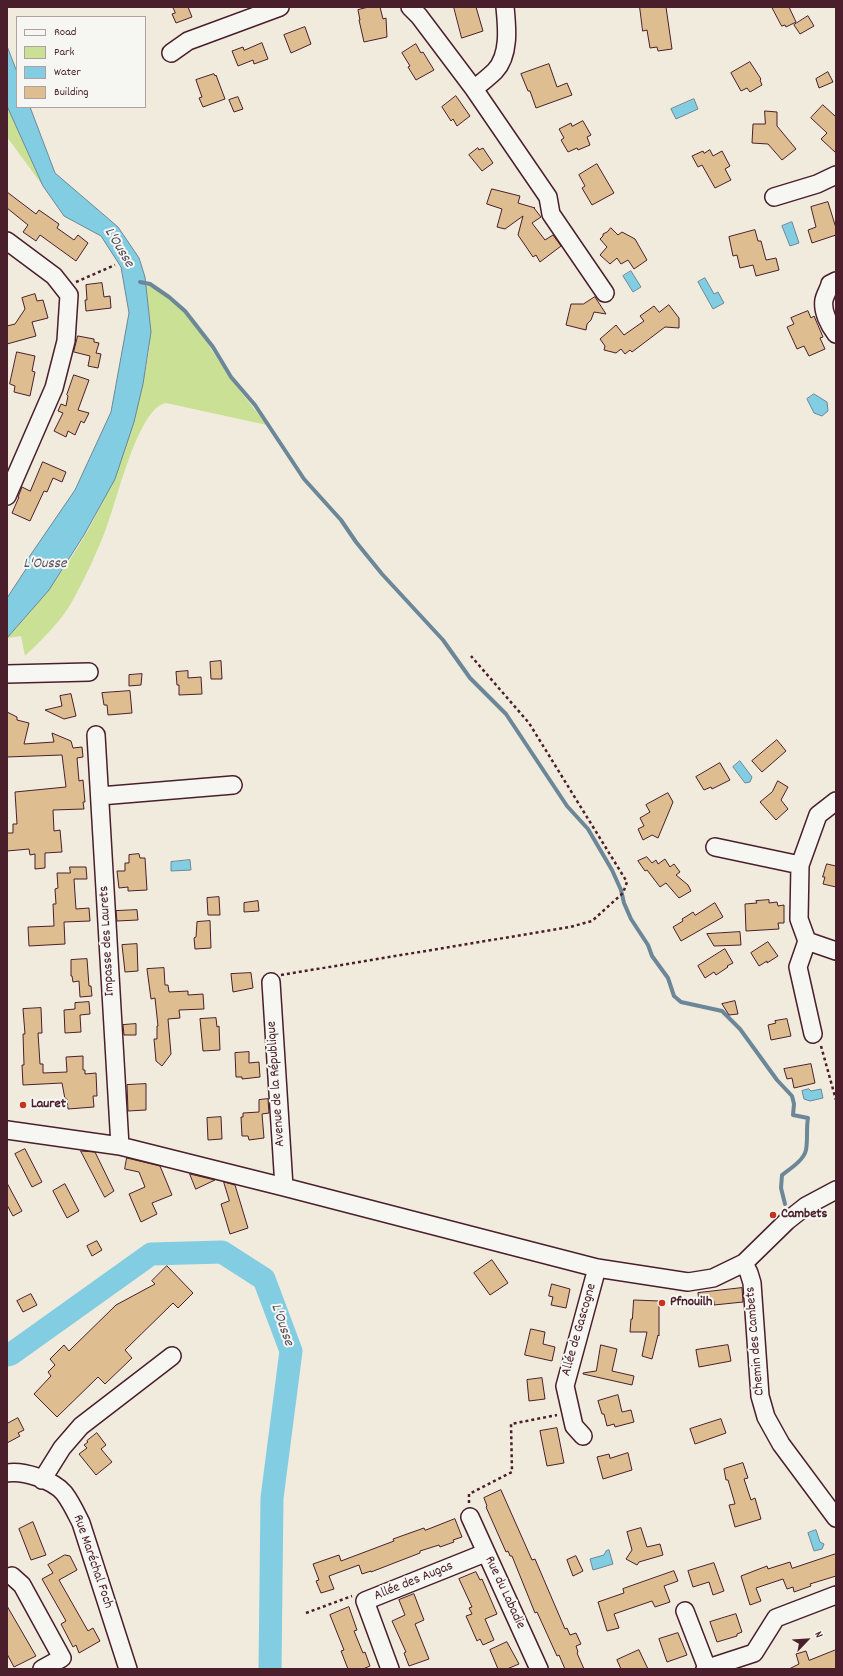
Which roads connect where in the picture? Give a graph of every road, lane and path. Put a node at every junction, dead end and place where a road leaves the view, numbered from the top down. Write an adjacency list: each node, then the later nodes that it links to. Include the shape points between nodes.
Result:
1 (280, 7): 4 (street, via 188,41)
2 (410, 7): 5 (street)
3 (505, 7): 5 (street, via 505,53 496,70)
4 (171, 53)
5 (474, 89): 12 (street, via 548,197 551,214)
6 (836, 175): 7 (street, via 817,184)
7 (774, 197)
8 (7, 241): 11 (street, via 54,276)
9 (115, 265): 11 (path)
10 (836, 282): 13 (street, via 830,284 824,301 830,327)
11 (63, 288): 14 (street, via 69,295 66,341 54,388)
12 (605, 293)
13 (836, 334)
14 (7, 496)
15 (471, 656): 26 (path, via 529,724 627,882 623,893 592,922 284,973)
16 (89, 672): 17 (street)
17 (7, 674)
18 (96, 735): 20 (street, Impasse des Laurets)
19 (233, 785): 20 (street)
20 (100, 796): 30 (street, Impasse des Laurets)
21 (836, 801): 23 (street, via 818,815)
22 (715, 847): 23 (street)
23 (800, 865): 24 (street, via 799,919)
24 (807, 941): 25 (street); 27 (street, via 798,966)
25 (836, 951)
26 (271, 982): 31 (street, Avenue de la République)
27 (813, 1034): 28 (path, via 820,1043)
28 (836, 1100)
29 (7, 1130): 30 (street)
30 (120, 1146): 31 (street)
31 (284, 1187): 34 (street)
32 (836, 1190): 33 (street, via 806,1206 787,1221)
33 (744, 1263): 34 (street, via 713,1278 688,1282); 41 (street, Chemin des Cambets, via 752,1283 760,1396 766,1417 781,1444)
34 (598, 1268): 36 (street, Allée de Gascogne, via 565,1386)
35 (172, 1356): 39 (street, via 82,1426 62,1448)
36 (570, 1412): 37 (street, Allée de Gascogne, via 574,1426); 40 (path, via 511,1424 512,1472 469,1494)
37 (583, 1436)
38 (7, 1473): 39 (street, Rue Maréchal Foch, via 16,1472)
39 (42, 1480): 49 (street, Rue Maréchal Foch, via 63,1492 80,1523)
40 (470, 1517): 42 (street, Rue du Labadie)
41 (836, 1518)
42 (485, 1553): 45 (street, Allée des Augas); 51 (street, Rue du Labadie)
43 (12, 1576): 48 (street, via 22,1585 62,1658)
44 (836, 1595): 52 (street, via 776,1618 754,1653)
45 (365, 1601): 47 (path, via 356,1595); 50 (street, Allée des Augas)
46 (685, 1611): 52 (street)
47 (306, 1613)
48 (42, 1669)
49 (128, 1669)
50 (390, 1669)
51 (539, 1669)
52 (706, 1669)

